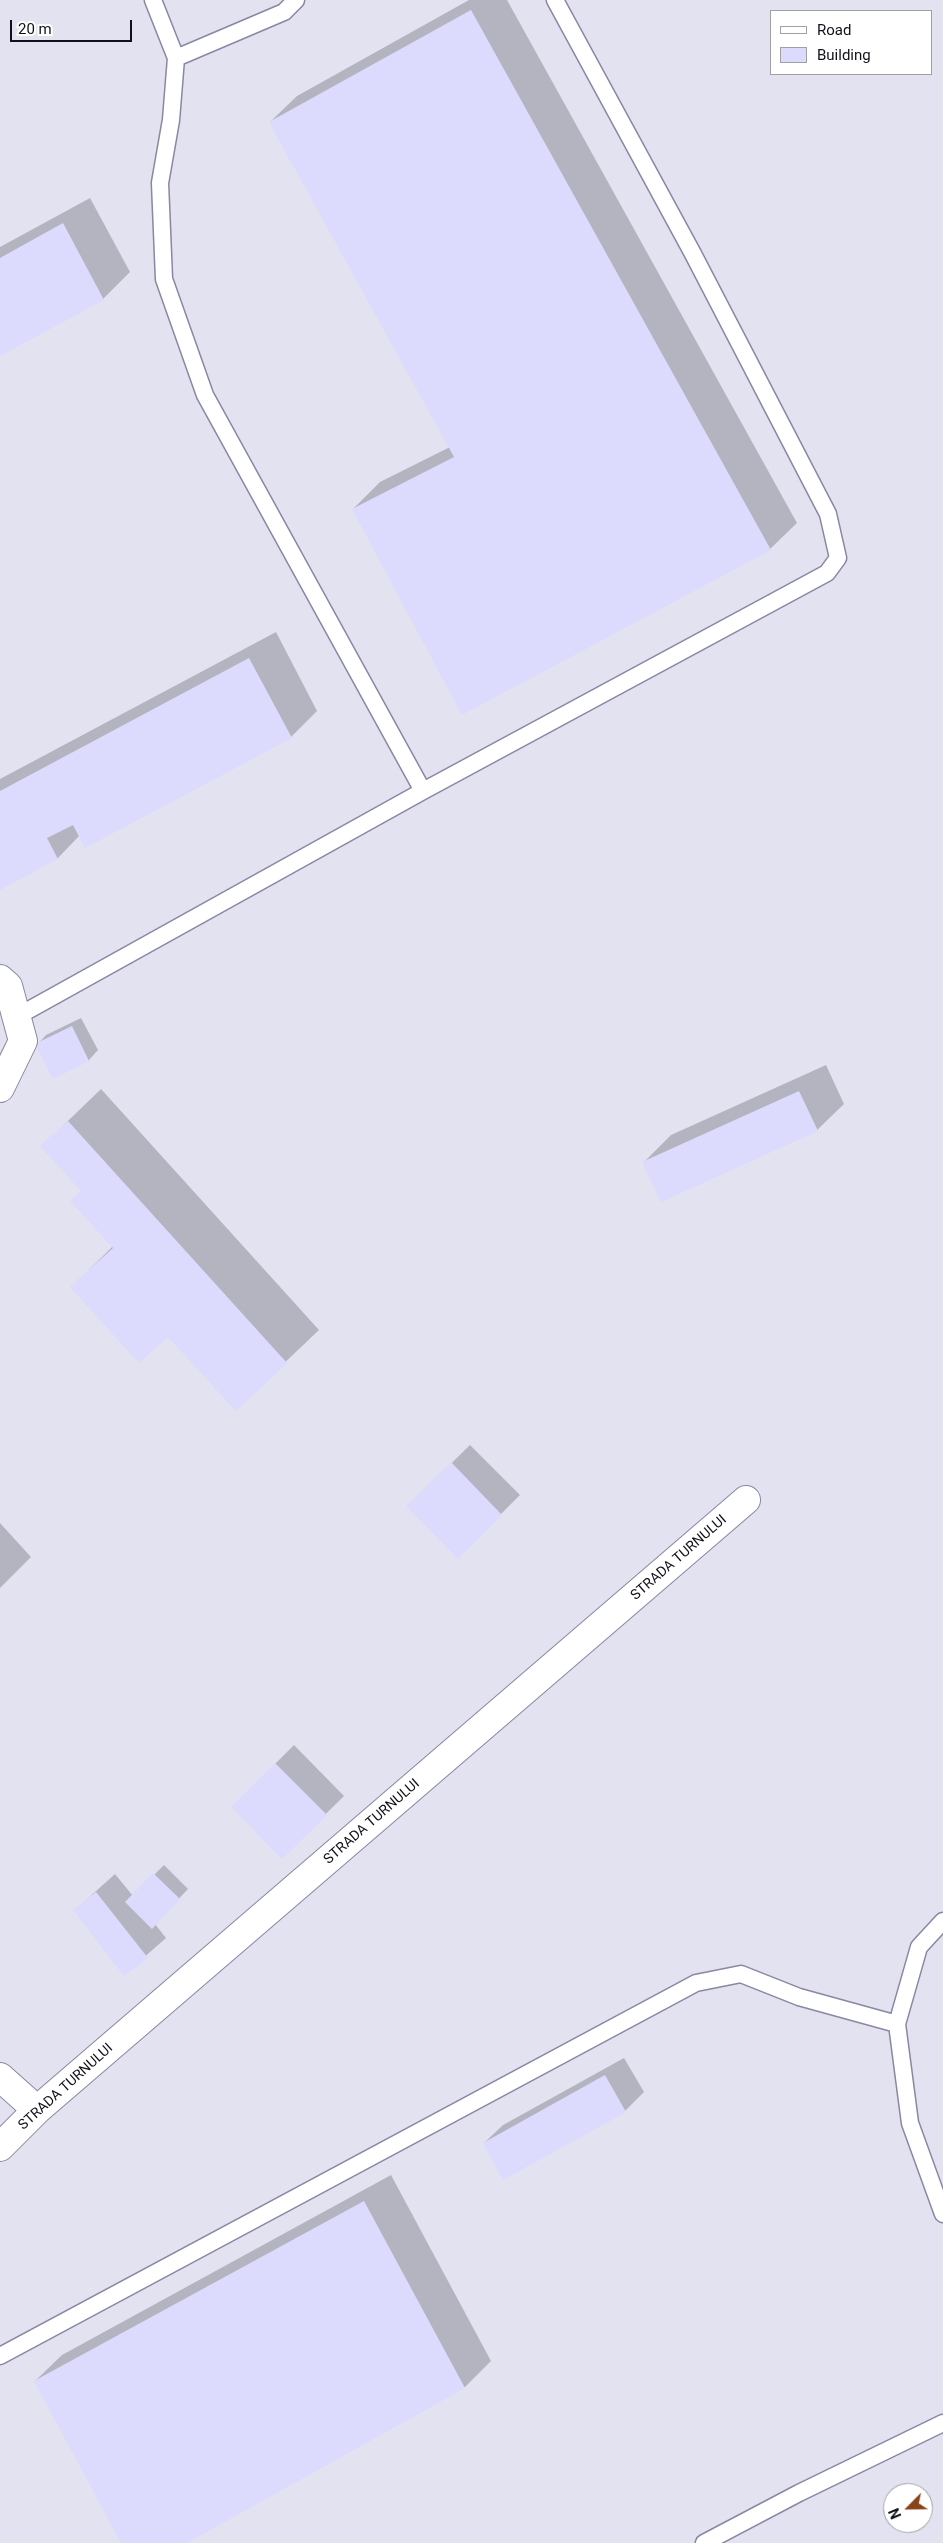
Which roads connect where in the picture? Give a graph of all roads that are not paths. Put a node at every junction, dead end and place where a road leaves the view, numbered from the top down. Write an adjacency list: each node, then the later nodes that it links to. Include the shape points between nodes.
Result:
1 (153, 0): 4 (lane)
2 (296, 0): 4 (lane, via 284,12)
3 (555, 0): 5 (lane, via 692,252 828,514 838,558 827,573)
4 (176, 58): 5 (lane, via 172,120 160,183 164,279 205,395)
5 (424, 790): 7 (lane)
6 (0, 979): 7 (street, via 8,986)
7 (18, 1016): 8 (street, via 22,1041)
8 (0, 1087)
9 (746, 1500): 13 (street, STRADA TURNULUI)
10 (943, 1921): 11 (lane, via 920,1947)
11 (897, 2024): 15 (lane, via 910,2123); 16 (lane, via 799,1997 741,1974 696,1983)
12 (0, 2077): 13 (street)
13 (37, 2110): 14 (street, STRADA TURNULUI)
14 (0, 2147)
15 (943, 2214)
16 (0, 2356)
17 (943, 2423): 18 (lane)
18 (704, 2543)

